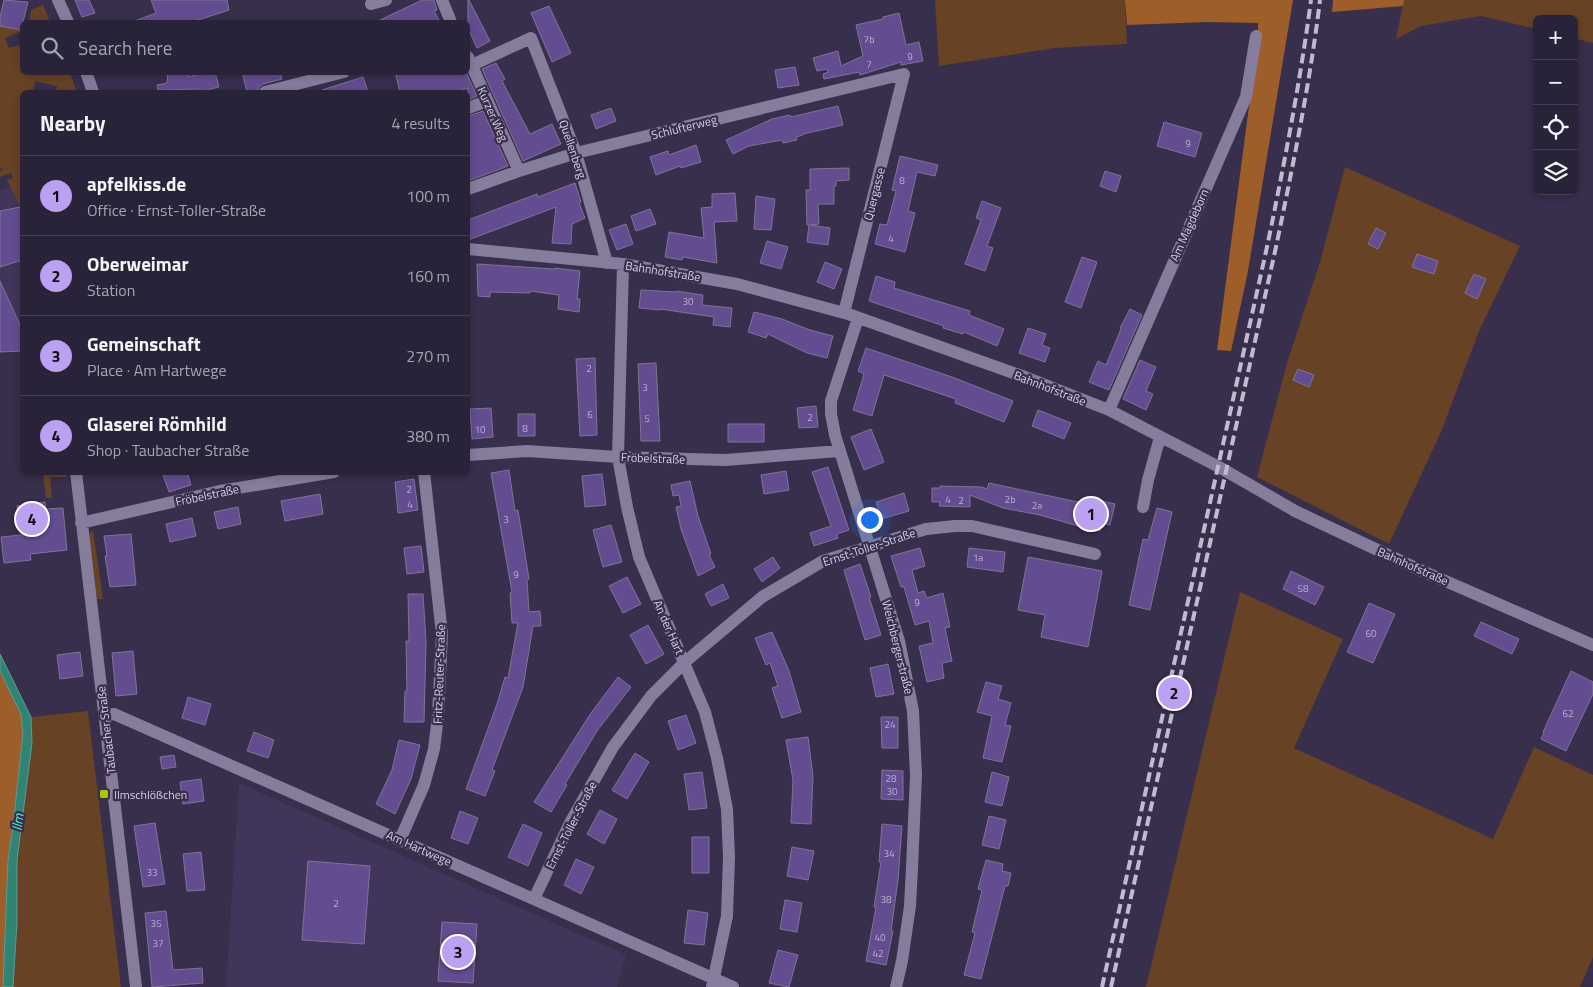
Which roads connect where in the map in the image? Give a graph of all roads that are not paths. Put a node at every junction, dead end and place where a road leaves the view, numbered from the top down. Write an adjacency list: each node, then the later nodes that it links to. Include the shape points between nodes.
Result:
1 (58, 0): 5 (street)
2 (386, 0): 4 (street)
3 (442, 0): 6 (street)
4 (371, 4)
5 (67, 20)
6 (450, 20)
7 (1256, 36): 24 (street, Am Mägdeborn, via 1246,97)
8 (470, 61): 14 (street, Kurzer Weg); 16 (street, Quellenberg, via 531,38)
9 (904, 74): 16 (street, Schlufterweg); 22 (street, Quergasse)
10 (87, 75): 12 (street)
11 (332, 75): 13 (street)
12 (92, 90)
13 (273, 90)
14 (487, 101): 15 (street); 17 (street, Kurzer Weg)
15 (470, 107)
16 (576, 153): 17 (street, Schlufterweg); 20 (street, Quellenberg)
17 (518, 171): 18 (street, Schlufterweg)
18 (470, 188)
19 (470, 249): 20 (street, Bahnhofstraße)
20 (607, 263): 21 (street, Bahnhofstraße)
21 (623, 264): 22 (street, Bahnhofstraße, via 737,284); 28 (street, An der Hart)
22 (844, 313): 23 (street, Bahnhofstraße)
23 (858, 318): 24 (street, Bahnhofstraße); 26 (street, Weichbergerstraße, via 831,401)
24 (1109, 410): 25 (street, Bahnhofstraße)
25 (1160, 437): 32 (street); 36 (street, Bahnhofstraße, via 1295,511)
26 (839, 451): 28 (street, Fröbelstraße, via 725,460); 34 (street, Weichbergerstraße)
27 (470, 455): 28 (street, Fröbelstraße, via 527,451)
28 (618, 457): 37 (street, An der Hart, via 639,557)
29 (76, 475): 33 (street, Taubacher Straße)
30 (316, 475): 33 (street, Fröbelstraße, via 220,491)
31 (424, 475): 39 (street, Fritz-Reuter-Straße, via 442,634 438,716 424,785)
32 (1143, 507)
33 (81, 523): 38 (street, Taubacher Straße)
34 (870, 545): 35 (street, Ernst-Toller-Straße, via 926,529 972,526); 37 (street, Ernst-Toller-Straße, via 823,561 762,597); 44 (street, Weichbergerstraße, via 899,640 913,711 916,776 910,906)
35 (1095, 554)
36 (1593, 646)
37 (685, 662): 40 (street, Ernst-Toller-Straße, via 651,696 613,747 570,823); 41 (street, An der Hart, via 705,712 726,809 729,857 727,916)
38 (104, 715): 39 (street, Am Hartwege, via 114,714); 42 (street, Taubacher Straße)
39 (400, 840): 40 (street, Am Hartwege)
40 (534, 899): 41 (street, Am Hartwege)
41 (713, 983): 43 (street, Am Hartwege)
42 (136, 987)
43 (733, 987)
44 (896, 987)

